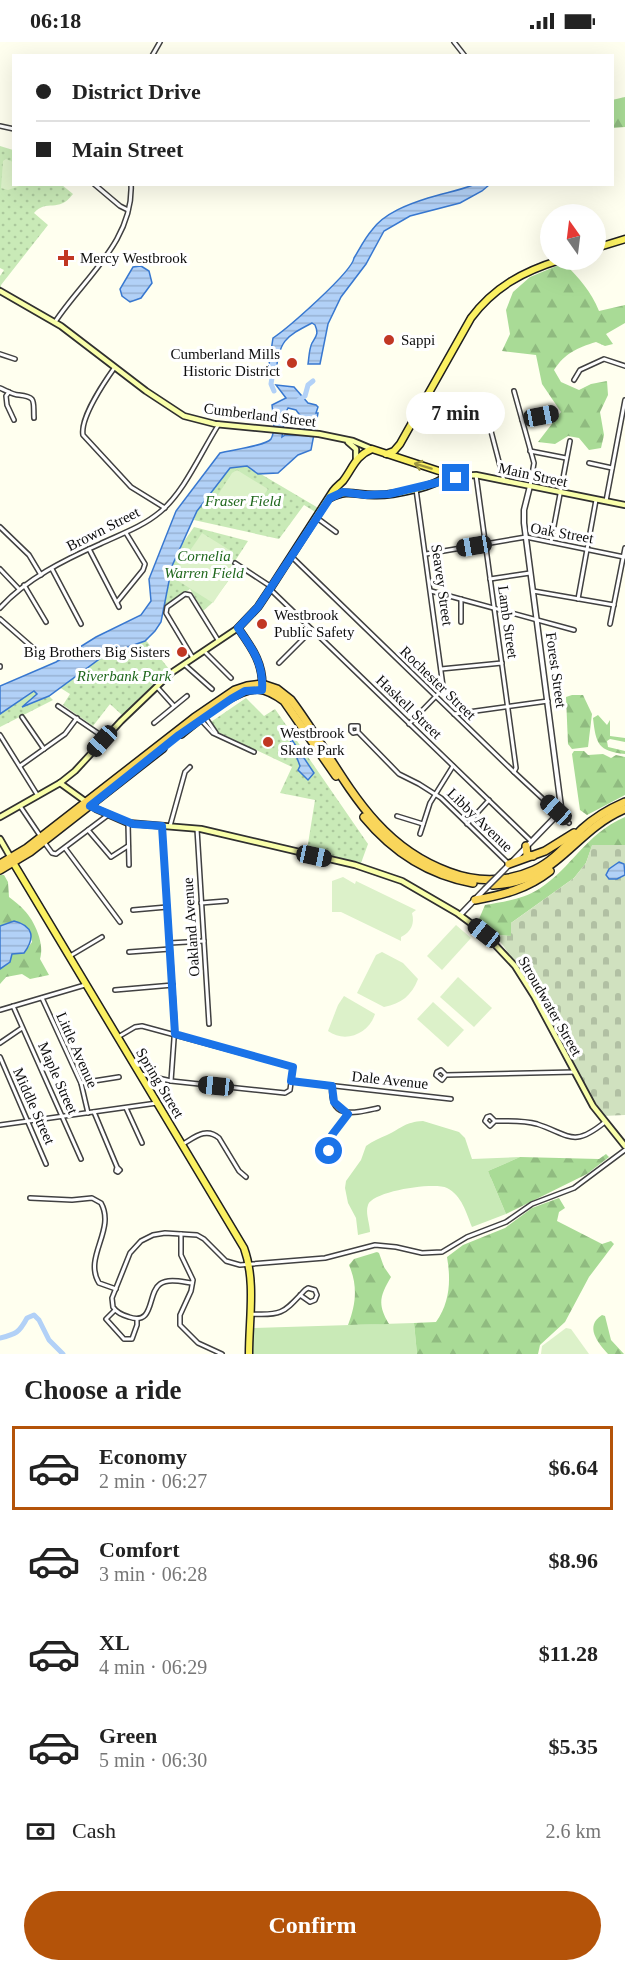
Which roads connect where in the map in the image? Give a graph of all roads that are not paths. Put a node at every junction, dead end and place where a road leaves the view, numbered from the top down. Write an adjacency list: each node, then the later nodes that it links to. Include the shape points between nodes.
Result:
1 (454, 42): 2 (street)
2 (463, 54)
3 (96, 186): 5 (street)
4 (131, 186): 5 (street)
5 (128, 210): 10 (street, via 113,247)
6 (625, 239): 7 (main road)
7 (606, 245)
8 (540, 266): 28 (main road, via 507,283 481,304)
9 (0, 291): 10 (main road, Cumberland Street)
10 (55, 322): 14 (main road, Cumberland Street)
11 (0, 354): 12 (street)
12 (15, 359)
13 (625, 366): 15 (street, via 604,359 580,369)
14 (115, 367): 25 (main road, Cumberland Street, via 179,413); 53 (street, via 95,398 83,435 131,487)
15 (574, 380)
16 (0, 388): 18 (street)
17 (514, 391): 24 (street, Forest Street)
18 (9, 392): 22 (street, via 30,396); 23 (street, via 7,405)
19 (625, 400): 38 (street)
20 (486, 412): 43 (street)
21 (555, 413): 24 (street)
22 (34, 418)
23 (14, 420)
24 (522, 420): 30 (street, Forest Street)
25 (219, 424): 27 (main road, Cumberland Street, via 315,434); 53 (street, Brown Street)
26 (570, 441): 34 (street)
27 (348, 442): 29 (main road, Cumberland Street); 33 (main road, via 356,449)
28 (400, 444): 32 (main road); 35 (main road)
29 (372, 449): 32 (main road, Cumberland Street); 33 (main road)
30 (530, 451): 31 (street); 36 (street, Forest Street)
31 (538, 452): 34 (street); 36 (street)
32 (386, 454): 35 (main road, Cumberland Street)
33 (356, 459): 42 (main road)
34 (567, 459): 48 (street)
35 (405, 460): 39 (main road, Cumberland Street, one-way to 35)
36 (534, 463): 45 (street, Forest Street)
37 (589, 463): 38 (street)
38 (612, 468): 51 (street)
39 (442, 472): 41 (main road, Cumberland Street); 44 (main road, via 444,478)
40 (476, 475): 41 (main road, Main Street); 43 (main road, Main Street); 60 (street, Lamb Street)
41 (461, 476): 44 (main road, Main Street)
42 (342, 481): 47 (main road); 49 (main road)
43 (504, 481): 45 (main road, Main Street)
44 (438, 483): 46 (main road, Main Street)
45 (530, 486): 48 (main road, Main Street); 58 (street, Forest Street, via 524,516)
46 (416, 488): 47 (main road, Main Street, via 379,495); 64 (street, Seavey Street)
47 (343, 492): 49 (main road, Main Street)
48 (561, 493): 50 (main road, Main Street); 59 (street)
49 (330, 498): 54 (main road)
50 (596, 500): 51 (main road, Main Street); 63 (street)
51 (606, 502): 52 (main road, Main Street)
52 (625, 506)
53 (165, 508): 57 (street, Brown Street)
54 (317, 518): 56 (street); 66 (main road)
55 (0, 527): 71 (street, via 29,555)
56 (336, 532)
57 (126, 533): 62 (street, Brown Street); 80 (street, via 145,564)
58 (526, 537): 59 (street, Oak Street); 60 (street, Oak Street); 70 (street, Forest Street)
59 (551, 542): 63 (street, Oak Street)
60 (485, 543): 64 (street, Oak Street); 72 (street, Lamb Street)
61 (625, 548): 65 (street)
62 (89, 549): 69 (street, Brown Street); 80 (street)
63 (587, 549): 65 (street, Oak Street); 78 (street)
64 (426, 554): 76 (street, Seavey Street)
65 (624, 556): 81 (street)
66 (292, 557): 74 (main road); 107 (street, Rochester Street)
67 (235, 563): 74 (street, Haskell Street)
68 (0, 569): 75 (street)
69 (52, 569): 71 (street, Brown Street); 89 (street)
70 (530, 573): 72 (street); 77 (street, Forest Street)
71 (41, 575): 73 (street, Brown Street)
72 (490, 579): 83 (street, Lamb Street)
73 (24, 585): 75 (street, Brown Street); 87 (street)
74 (271, 588): 91 (main road); 92 (street, Haskell Street)
75 (19, 589): 84 (street, Brown Street)
76 (430, 591): 79 (street); 101 (street, Seavey Street)
77 (533, 591): 78 (street); 86 (street, Forest Street)
78 (578, 598): 81 (street)
79 (461, 599): 83 (street); 88 (street)
80 (117, 602): 82 (street)
81 (614, 605): 90 (street)
82 (119, 607)
83 (494, 607): 86 (street); 99 (street, Lamb Street)
84 (0, 608)
85 (0, 619): 96 (street)
86 (537, 620): 93 (street); 108 (street, Forest Street)
87 (46, 622)
88 (461, 622)
89 (81, 624)
90 (610, 624)
91 (238, 628): 94 (main road); 104 (main road, via 259,661)
92 (312, 630): 98 (street); 117 (street, Haskell Street)
93 (574, 630)
94 (219, 642): 95 (main road); 97 (street, via 188,594 165,609)
95 (204, 651): 97 (main road); 102 (street)
96 (40, 654)
97 (193, 658): 100 (main road)
98 (279, 663)
99 (502, 663): 101 (street); 111 (street, Lamb Street)
100 (183, 664): 103 (main road); 105 (street)
101 (441, 669): 107 (street, Seavey Street, via 443,685)
102 (231, 678)
103 (157, 687): 110 (street); 120 (main road)
104 (262, 687): 114 (highway, via 235,690); 146 (highway, via 277,689 291,700 375,823 406,850 435,867 480,880 514,877 546,863); 154 (highway, via 284,701 371,826 424,867 462,882 504,884 539,873)
105 (212, 689)
106 (188, 696): 110 (street)
107 (436, 697): 112 (street, Rochester Street); 117 (street)
108 (548, 700): 111 (street); 135 (street, Forest Street)
109 (58, 706): 115 (street)
110 (174, 706): 116 (street)
111 (507, 706): 112 (street); 126 (street, Lamb Street)
112 (454, 715): 126 (street, Rochester Street)
113 (22, 717): 121 (street)
114 (201, 717): 122 (street, via 213,733); 132 (highway)
115 (77, 718): 120 (street); 121 (street, via 67,733)
116 (154, 723)
117 (409, 724): 124 (street, Haskell Street)
118 (358, 732): 128 (street, Libby Avenue, via 399,774)
119 (0, 735): 123 (street)
120 (105, 738): 127 (main road)
121 (44, 749): 123 (street)
122 (254, 752)
123 (20, 766): 129 (street)
124 (453, 766): 128 (street); 130 (street, Haskell Street)
125 (190, 767): 144 (street, via 185,772)
126 (514, 772): 135 (street, Rochester Street)
127 (60, 783): 129 (main road); 132 (main road, Stroudwater Street)
128 (435, 794): 141 (street); 142 (street, Libby Avenue)
129 (38, 796): 133 (main road)
130 (489, 800): 142 (street); 151 (street, Haskell Street)
131 (625, 802): 146 (highway)
132 (88, 804): 136 (main road, Stroudwater Street); 150 (highway)
133 (20, 806): 138 (main road); 150 (street)
134 (625, 809): 154 (highway, via 593,828)
135 (559, 813): 140 (street, Rochester Street); 151 (street)
136 (108, 815): 139 (main road, Stroudwater Street); 147 (street)
137 (397, 816): 141 (street)
138 (0, 817)
139 (128, 823): 143 (main road, Stroudwater Street); 152 (street)
140 (569, 823)
141 (423, 824): 148 (street)
142 (467, 824): 158 (street, Libby Avenue)
143 (162, 826): 144 (main road, Stroudwater Street); 165 (street)
144 (170, 826): 145 (main road, Stroudwater Street)
145 (197, 829): 164 (street, Oakland Avenue); 167 (main road, Stroudwater Street, via 382,873)
146 (582, 829): 155 (highway)
147 (88, 830): 152 (street, via 111,857); 153 (street)
148 (420, 834)
149 (0, 839): 156 (main road, Spring Street)
150 (42, 840): 153 (street, via 54,854); 156 (highway)
151 (528, 844): 155 (highway, via 527,855); 158 (street)
152 (128, 846): 159 (street)
153 (65, 848): 168 (street)
154 (569, 850): 161 (highway, via 533,883 509,893)
155 (533, 856): 158 (highway)
156 (12, 860): 157 (highway); 160 (highway); 174 (main road, Spring Street)
157 (0, 864)
158 (509, 864): 161 (street, bridge)
159 (129, 865)
160 (0, 870)
161 (485, 893): 162 (highway)
162 (475, 900): 167 (street)
163 (226, 901): 164 (street)
164 (201, 903): 170 (street, Oakland Avenue)
165 (167, 907): 166 (street); 171 (street)
166 (133, 910)
167 (460, 915): 187 (main road, Stroudwater Street, via 484,933 516,967)
168 (120, 922)
169 (102, 937): 174 (street)
170 (204, 941): 171 (street); 181 (street, Oakland Avenue)
171 (170, 943): 172 (street)
172 (170, 949): 173 (street); 176 (street)
173 (129, 952)
174 (70, 956): 175 (main road, Spring Street)
175 (87, 985): 178 (street); 184 (main road, Spring Street)
176 (173, 985): 177 (street); 183 (street)
177 (115, 990)
178 (42, 998): 179 (street); 193 (street, Little Avenue)
179 (13, 1006): 180 (street); 182 (street, Maple Street)
180 (0, 1010)
181 (209, 1024)
182 (22, 1028): 185 (street); 202 (street, Maple Street)
183 (175, 1034): 184 (street, via 140,1026); 191 (street); 192 (street, via 293,1067)
184 (118, 1037): 188 (main road, Spring Street)
185 (0, 1043)
186 (0, 1057): 203 (street, Middle Street)
187 (575, 1072): 189 (street); 205 (main road, Stroudwater Street)
188 (141, 1074): 191 (street); 196 (main road, Spring Street)
189 (446, 1075)
190 (119, 1077): 193 (street)
191 (171, 1081): 192 (street, via 285,1093)
192 (291, 1081): 194 (street, Dale Avenue)
193 (81, 1083): 200 (street, Little Avenue)
194 (332, 1086): 195 (street, Dale Avenue); 201 (street, via 334,1102)
195 (451, 1099)
196 (158, 1103): 197 (street); 209 (main road, Spring Street)
197 (126, 1108): 199 (street); 208 (street)
198 (378, 1108): 201 (street)
199 (94, 1112): 200 (street); 213 (street)
200 (88, 1113): 202 (street)
201 (348, 1114): 207 (street)
202 (62, 1116): 203 (street); 211 (street, Maple Street)
203 (28, 1121): 206 (street); 212 (street, Middle Street)
204 (495, 1121): 205 (street, via 530,1123 577,1138 587,1136)
205 (605, 1122): 210 (main road, Stroudwater Street)
206 (0, 1125)
207 (332, 1135): 207 (street, via 333,1148 328,1151 324,1145)
208 (142, 1143)
209 (183, 1144): 214 (street, via 201,1133 214,1134); 217 (main road, Spring Street, via 239,1239)
210 (625, 1148): 217 (street, via 574,1188 532,1204 503,1224 467,1237 442,1252 422,1253 375,1245 325,1258)
211 (81, 1160)
212 (46, 1164)
213 (117, 1167)
214 (246, 1177)
215 (30, 1198): 219 (street, via 92,1198 101,1203 106,1224 95,1259 96,1276 99,1282)
216 (182, 1234): 217 (street, via 204,1239 229,1263); 218 (street, via 181,1253); 219 (street, via 159,1233 141,1240 125,1263)
217 (249, 1265): 222 (main road, Spring Street)
218 (192, 1283): 223 (street, via 161,1283 146,1314); 224 (street, via 180,1325 195,1341)
219 (116, 1289): 221 (street, via 112,1300)
220 (300, 1295): 220 (street, via 310,1288 317,1294 310,1302); 222 (street, via 281,1313)
221 (115, 1310): 223 (street); 223 (street, via 106,1319 124,1339 132,1339)
222 (250, 1314): 225 (main road, Spring Street)
223 (137, 1319)
224 (222, 1354)
225 (249, 1354)

